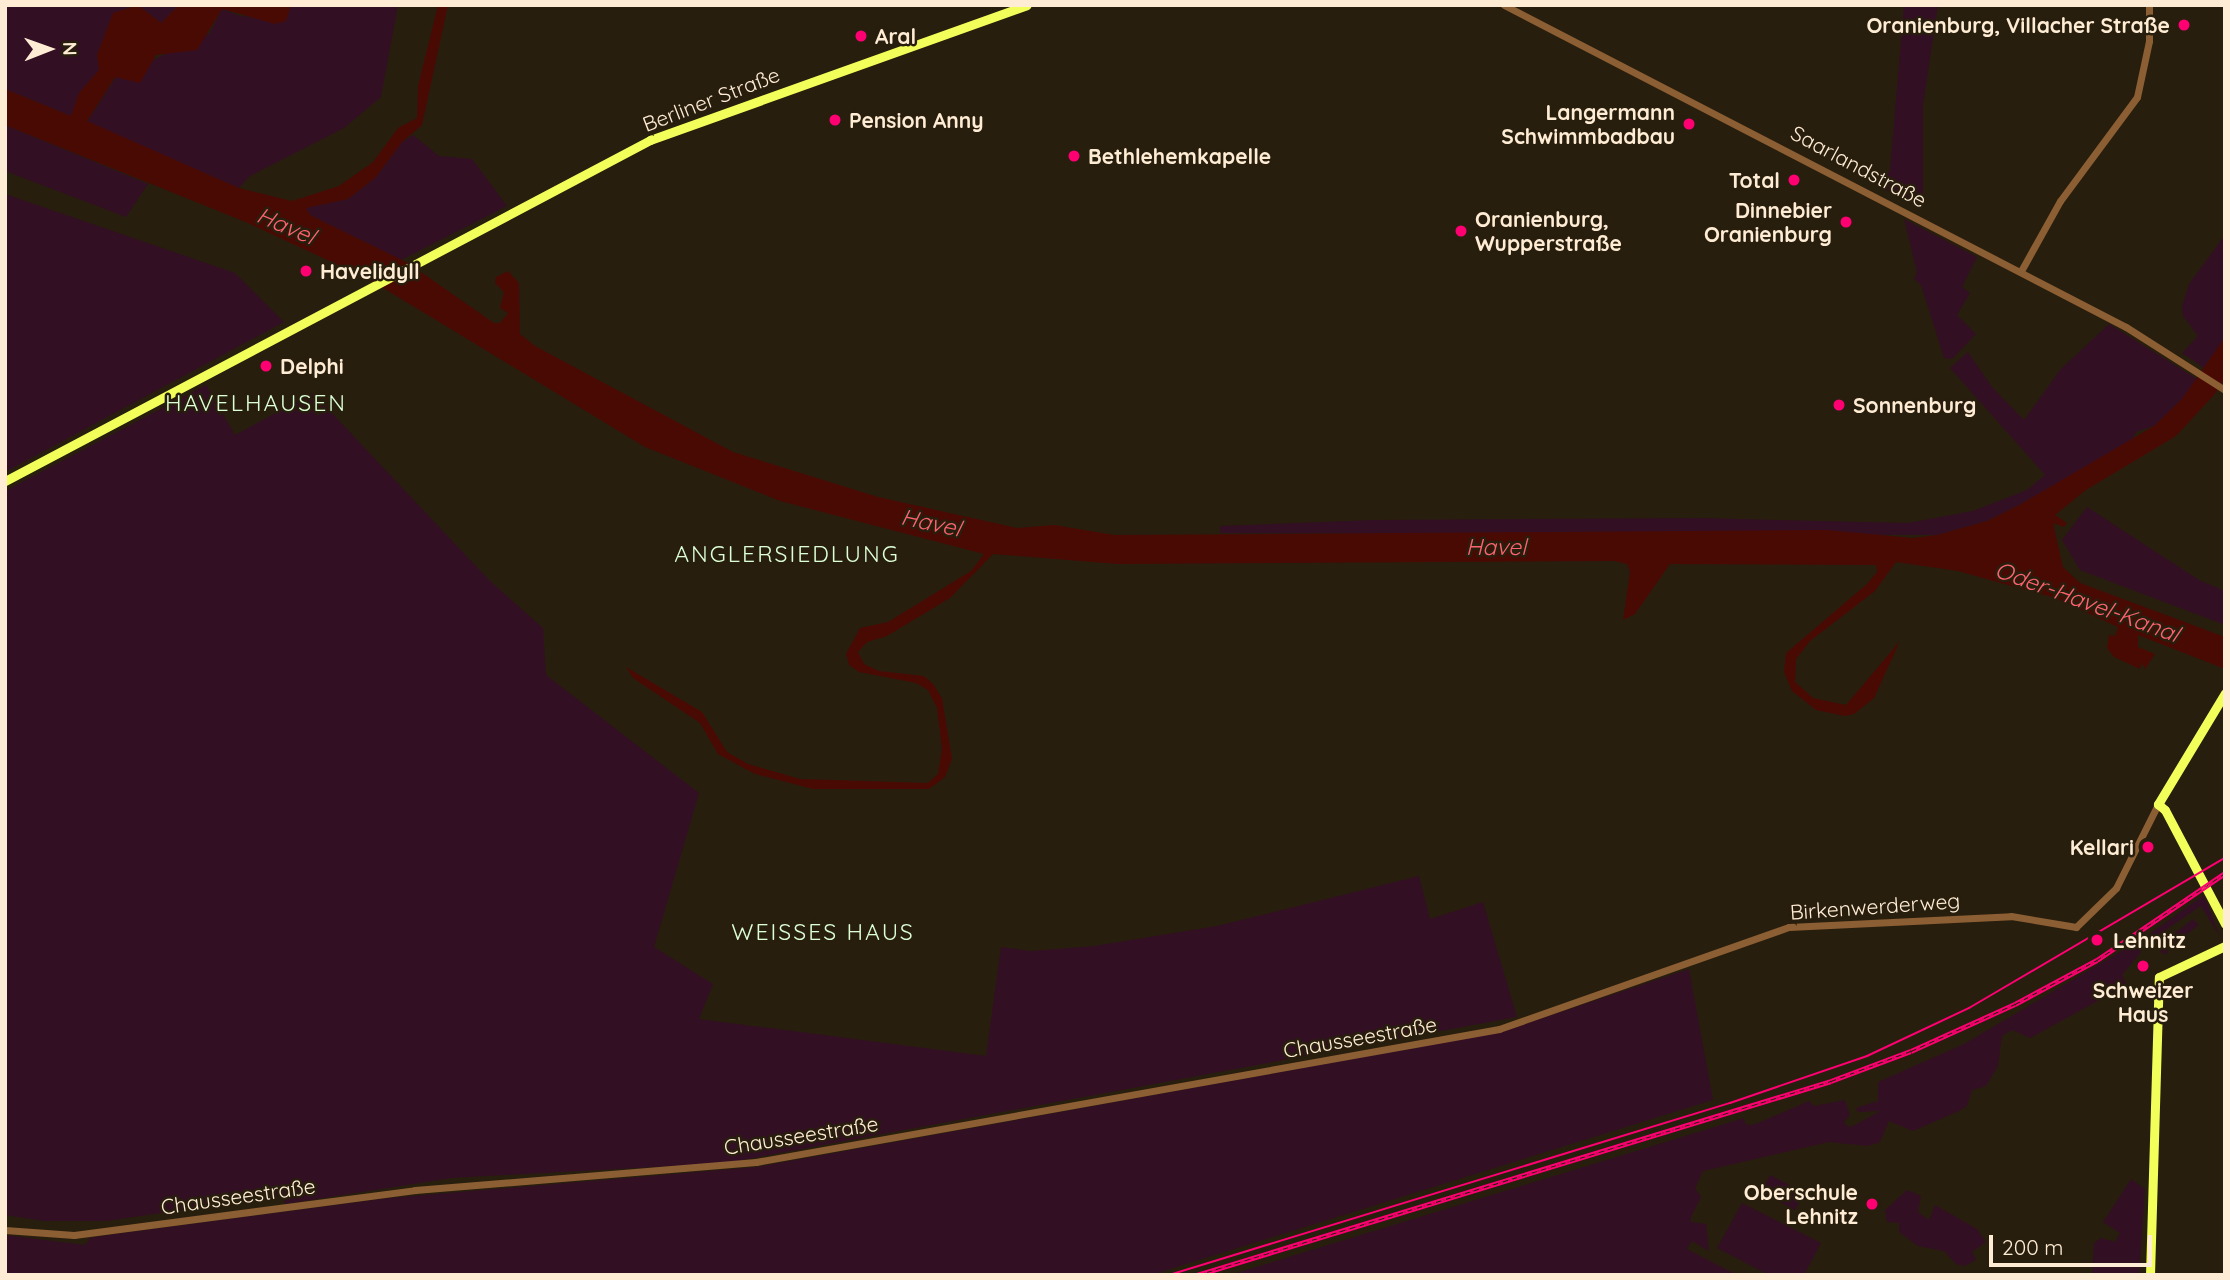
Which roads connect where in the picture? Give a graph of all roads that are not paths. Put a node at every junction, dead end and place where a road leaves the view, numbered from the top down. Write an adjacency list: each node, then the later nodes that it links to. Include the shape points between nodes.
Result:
1 (1027, 5): 6 (main road, Berliner Straße, via 683,125 363,289)
2 (1504, 5): 4 (street, Saarlandstraße)
3 (2149, 5): 4 (street, via 2149,41 2137,97 2060,201)
4 (2021, 271): 5 (street, Saarlandstraße)
5 (2225, 390)
6 (5, 481)
7 (2225, 693): 8 (main road)
8 (2158, 804): 9 (main road); 11 (street, Birkenwerderweg, via 2111,895 2076,927 2000,916 1780,929)
9 (2225, 924)
10 (2225, 946): 13 (main road, via 2160,976)
11 (1518, 1023): 12 (street, Chausseestraße, via 756,1162 415,1190 84,1234 35,1236)
12 (5, 1230)
13 (2150, 1275)

